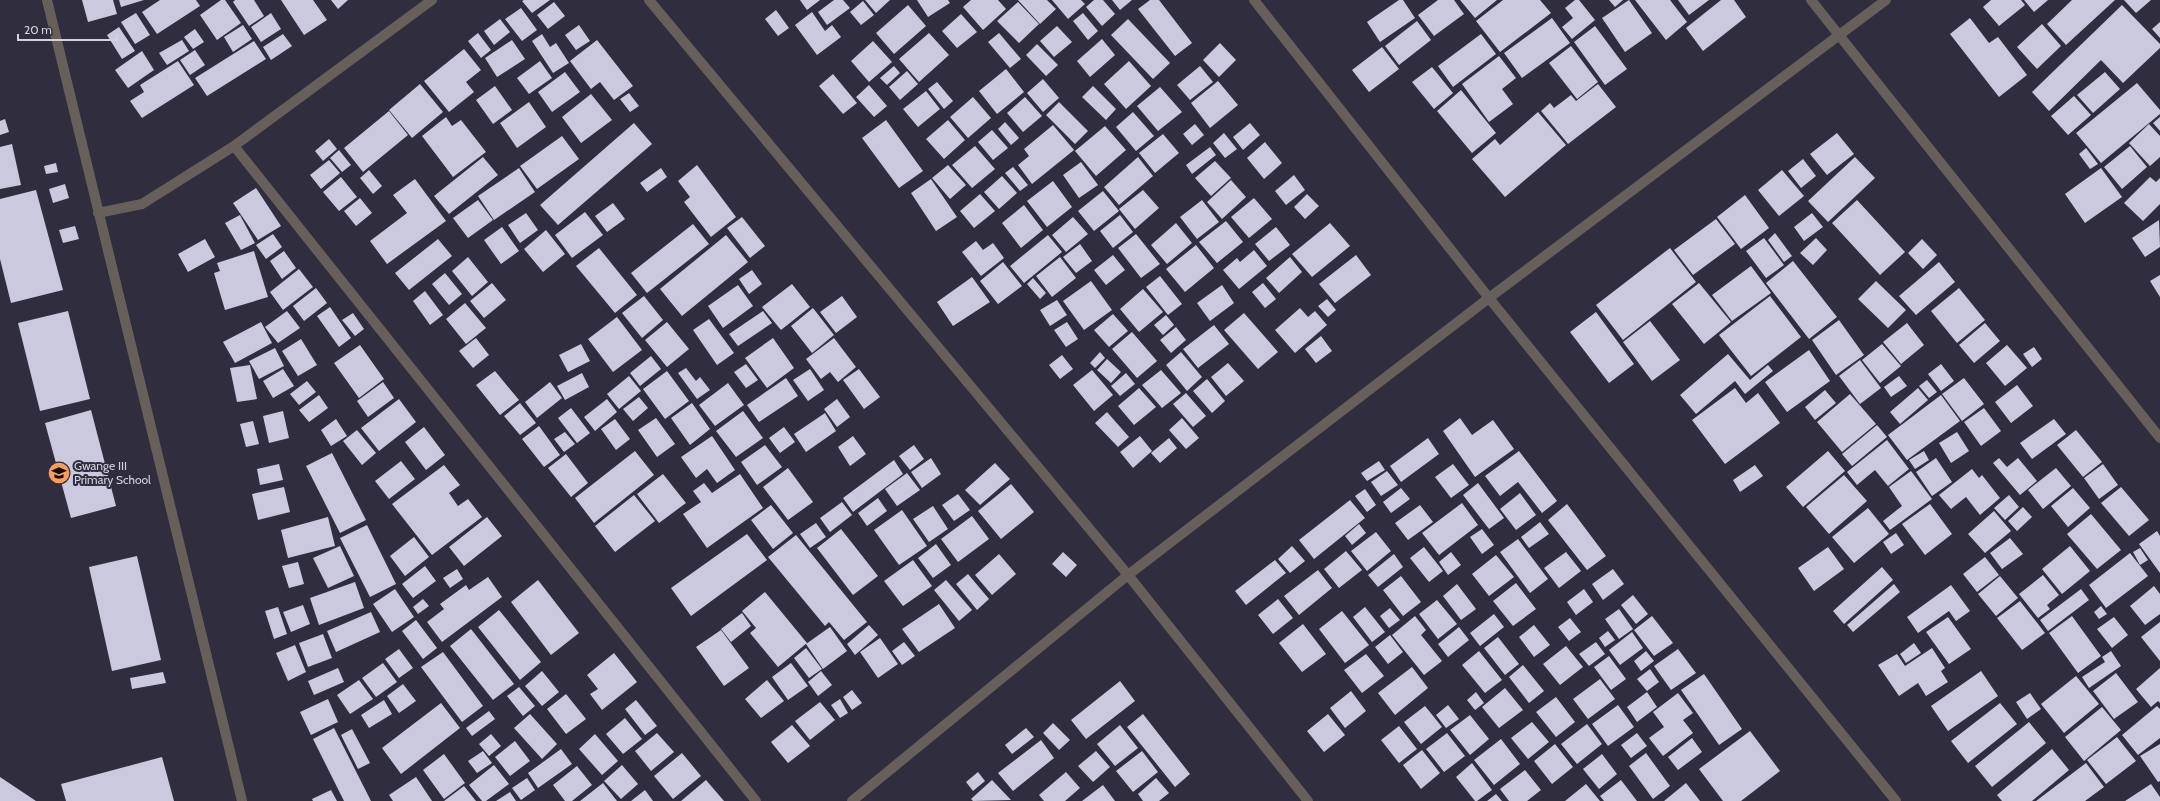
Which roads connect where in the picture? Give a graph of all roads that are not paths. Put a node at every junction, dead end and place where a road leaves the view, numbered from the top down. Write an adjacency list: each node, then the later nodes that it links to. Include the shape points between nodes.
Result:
1 (47, 0): 9 (street)
2 (432, 0): 8 (street)
3 (649, 0): 12 (street)
4 (1254, 0): 10 (street)
5 (1811, 0): 7 (street)
6 (1886, 0): 7 (street)
7 (1839, 37): 10 (street); 11 (street)
8 (234, 146): 9 (street, via 142,204); 14 (street)
9 (98, 213): 13 (street)
10 (1489, 298): 12 (street); 17 (street)
11 (2160, 438)
12 (1128, 575): 15 (street); 16 (street)
13 (242, 801)
14 (756, 801)
15 (852, 801)
16 (1308, 801)
17 (1896, 801)

